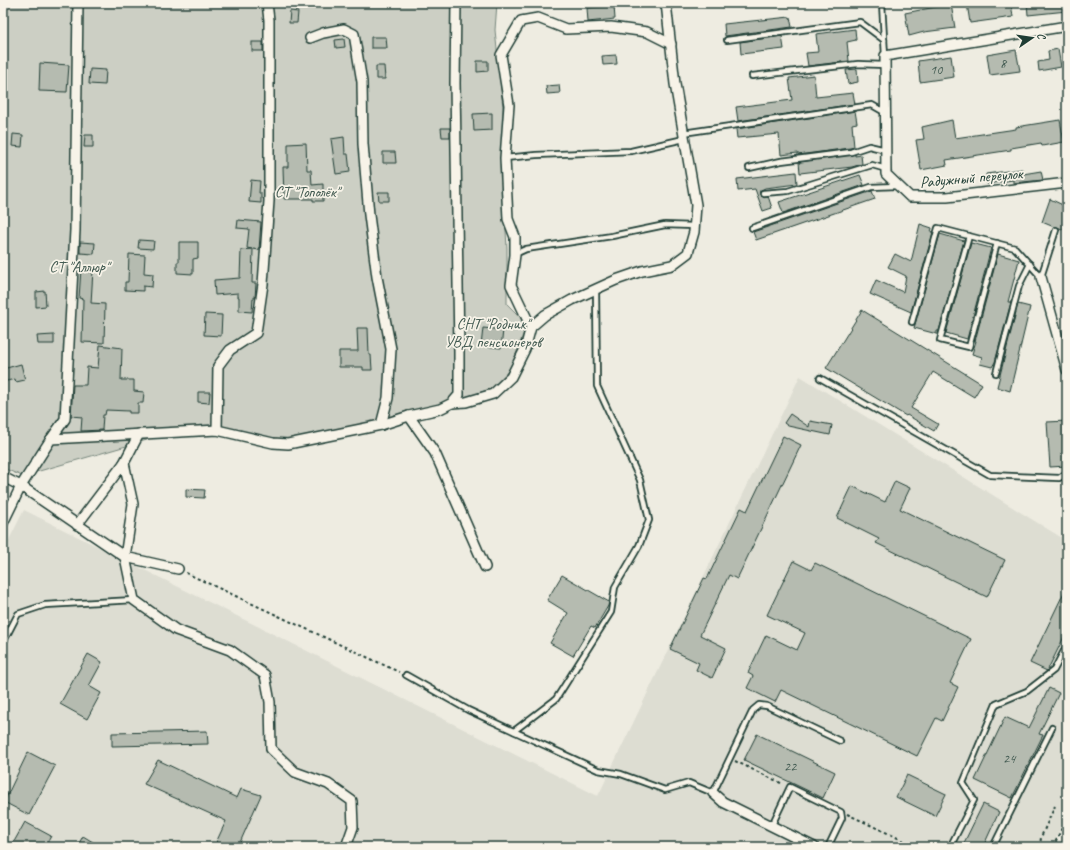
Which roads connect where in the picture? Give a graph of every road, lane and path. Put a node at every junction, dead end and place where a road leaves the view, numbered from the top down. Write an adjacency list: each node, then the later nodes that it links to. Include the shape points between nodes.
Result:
1 (78, 3): 41 (street, via 75,230 65,419)
2 (268, 3): 39 (street, via 269,201 263,284 256,333 230,350 218,366)
3 (456, 3): 36 (street, via 459,396)
4 (666, 3): 10 (street)
5 (882, 3): 9 (lane)
6 (1067, 26): 11 (street)
7 (310, 38): 38 (street, via 344,29 354,34 362,82 363,144 369,215 391,349 388,398)
8 (727, 40): 9 (lane, via 860,22)
9 (884, 40): 11 (lane)
10 (671, 44): 14 (street); 16 (street, via 647,32 611,27 566,29 538,18 521,21 501,55 509,105)
11 (885, 60): 12 (lane); 13 (street)
12 (752, 76)
13 (886, 113): 14 (lane, via 872,105); 15 (street)
14 (684, 136): 16 (lane, via 630,151); 22 (street, via 696,205)
15 (886, 150): 17 (lane, via 868,146 851,152); 18 (street)
16 (505, 158): 27 (street, via 508,219 514,237)
17 (749, 168)
18 (886, 169): 20 (street, Радужный переулок, via 886,174); 21 (lane, via 872,165 788,191)
19 (1067, 183): 20 (street, Радужный переулок, via 947,197 910,198)
20 (899, 186): 23 (lane, via 870,187)
21 (763, 193)
22 (694, 226): 27 (lane, via 665,225 526,249); 30 (street, via 688,253 672,265 642,271)
23 (752, 228)
24 (1056, 230): 29 (lane)
25 (969, 236): 26 (lane); 26 (lane, via 940,340 969,347); 31 (lane, via 938,228)
26 (997, 243): 28 (lane, via 1016,248)
27 (515, 255): 32 (street, via 511,286)
28 (1030, 264): 29 (lane); 34 (lane, via 1019,286)
29 (1041, 277): 33 (street)
30 (596, 289): 32 (street, via 545,314); 56 (lane, via 598,386 640,480 649,520 639,546 615,587 611,612 556,699)
31 (912, 322)
32 (532, 327): 36 (street, via 525,349 511,377 493,394 466,402)
33 (1067, 370)
34 (996, 373)
35 (820, 378): 43 (lane, via 990,475 1059,478)
36 (452, 403): 37 (street, via 440,409)
37 (409, 416): 38 (street); 49 (street, via 435,453)
38 (381, 425): 39 (street, via 288,444)
39 (217, 430): 40 (street)
40 (139, 434): 41 (street); 42 (street)
41 (51, 439): 45 (street)
42 (124, 463): 47 (street); 48 (street, via 133,504)
43 (1067, 473)
44 (3, 477): 45 (street)
45 (21, 486): 46 (street); 47 (street)
46 (3, 523)
47 (77, 525): 48 (street)
48 (125, 557): 50 (street); 51 (street)
49 (485, 567)
50 (178, 569): 54 (path)
51 (134, 600): 52 (lane, via 45,605 18,614); 65 (street, via 176,630 230,650 265,675 270,702 271,749 295,772 328,784 352,802 353,827)
52 (3, 643)
53 (1067, 645): 69 (lane, via 1054,670 1027,690 996,704 963,783 974,800)
54 (406, 675): 56 (lane, via 468,710)
55 (1052, 728): 70 (lane)
56 (514, 731): 60 (lane, via 598,770 621,774 665,790 689,783)
57 (840, 741): 58 (lane, via 759,705 753,710)
58 (729, 758): 59 (path); 60 (lane)
59 (790, 787): 62 (lane); 63 (lane)
60 (713, 793): 63 (street, via 723,802)
61 (1055, 806): 71 (path)
62 (840, 812): 67 (lane, via 842,818); 68 (path, via 850,814)
63 (771, 827): 66 (street)
64 (1062, 828): 72 (path)
65 (346, 847)
66 (814, 847)
67 (828, 847)
68 (917, 847)
69 (950, 847)
70 (993, 847)
71 (1040, 847)
72 (1053, 847)

